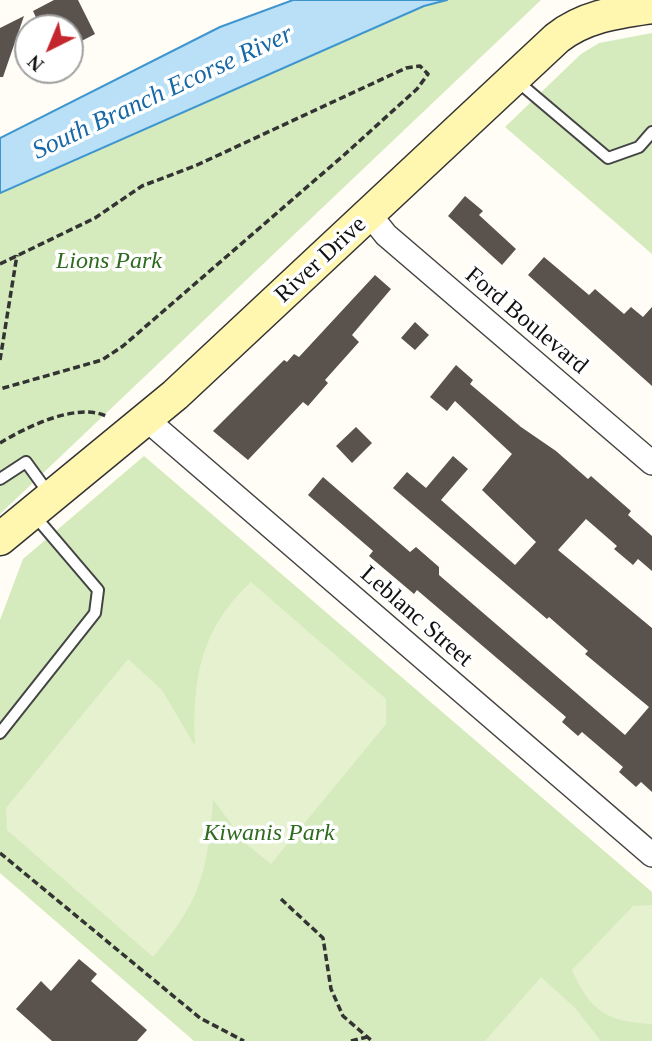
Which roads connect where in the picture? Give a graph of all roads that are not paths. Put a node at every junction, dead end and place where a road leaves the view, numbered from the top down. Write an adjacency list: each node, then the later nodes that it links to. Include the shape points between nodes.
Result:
1 (652, 8): 2 (street, River Drive, via 614,13 570,27)
2 (514, 79): 3 (lane, via 608,158 639,147); 4 (street, River Drive)
3 (652, 132)
4 (370, 215): 5 (street, River Drive); 6 (street, Ford Boulevard, via 386,235)
5 (137, 427): 8 (street, River Drive); 11 (street, Leblanc Street)
6 (652, 463)
7 (0, 479): 8 (lane, via 26,462)
8 (42, 505): 9 (street, River Drive); 10 (lane, via 98,590 95,613)
9 (0, 540)
10 (0, 733)
11 (652, 855)

